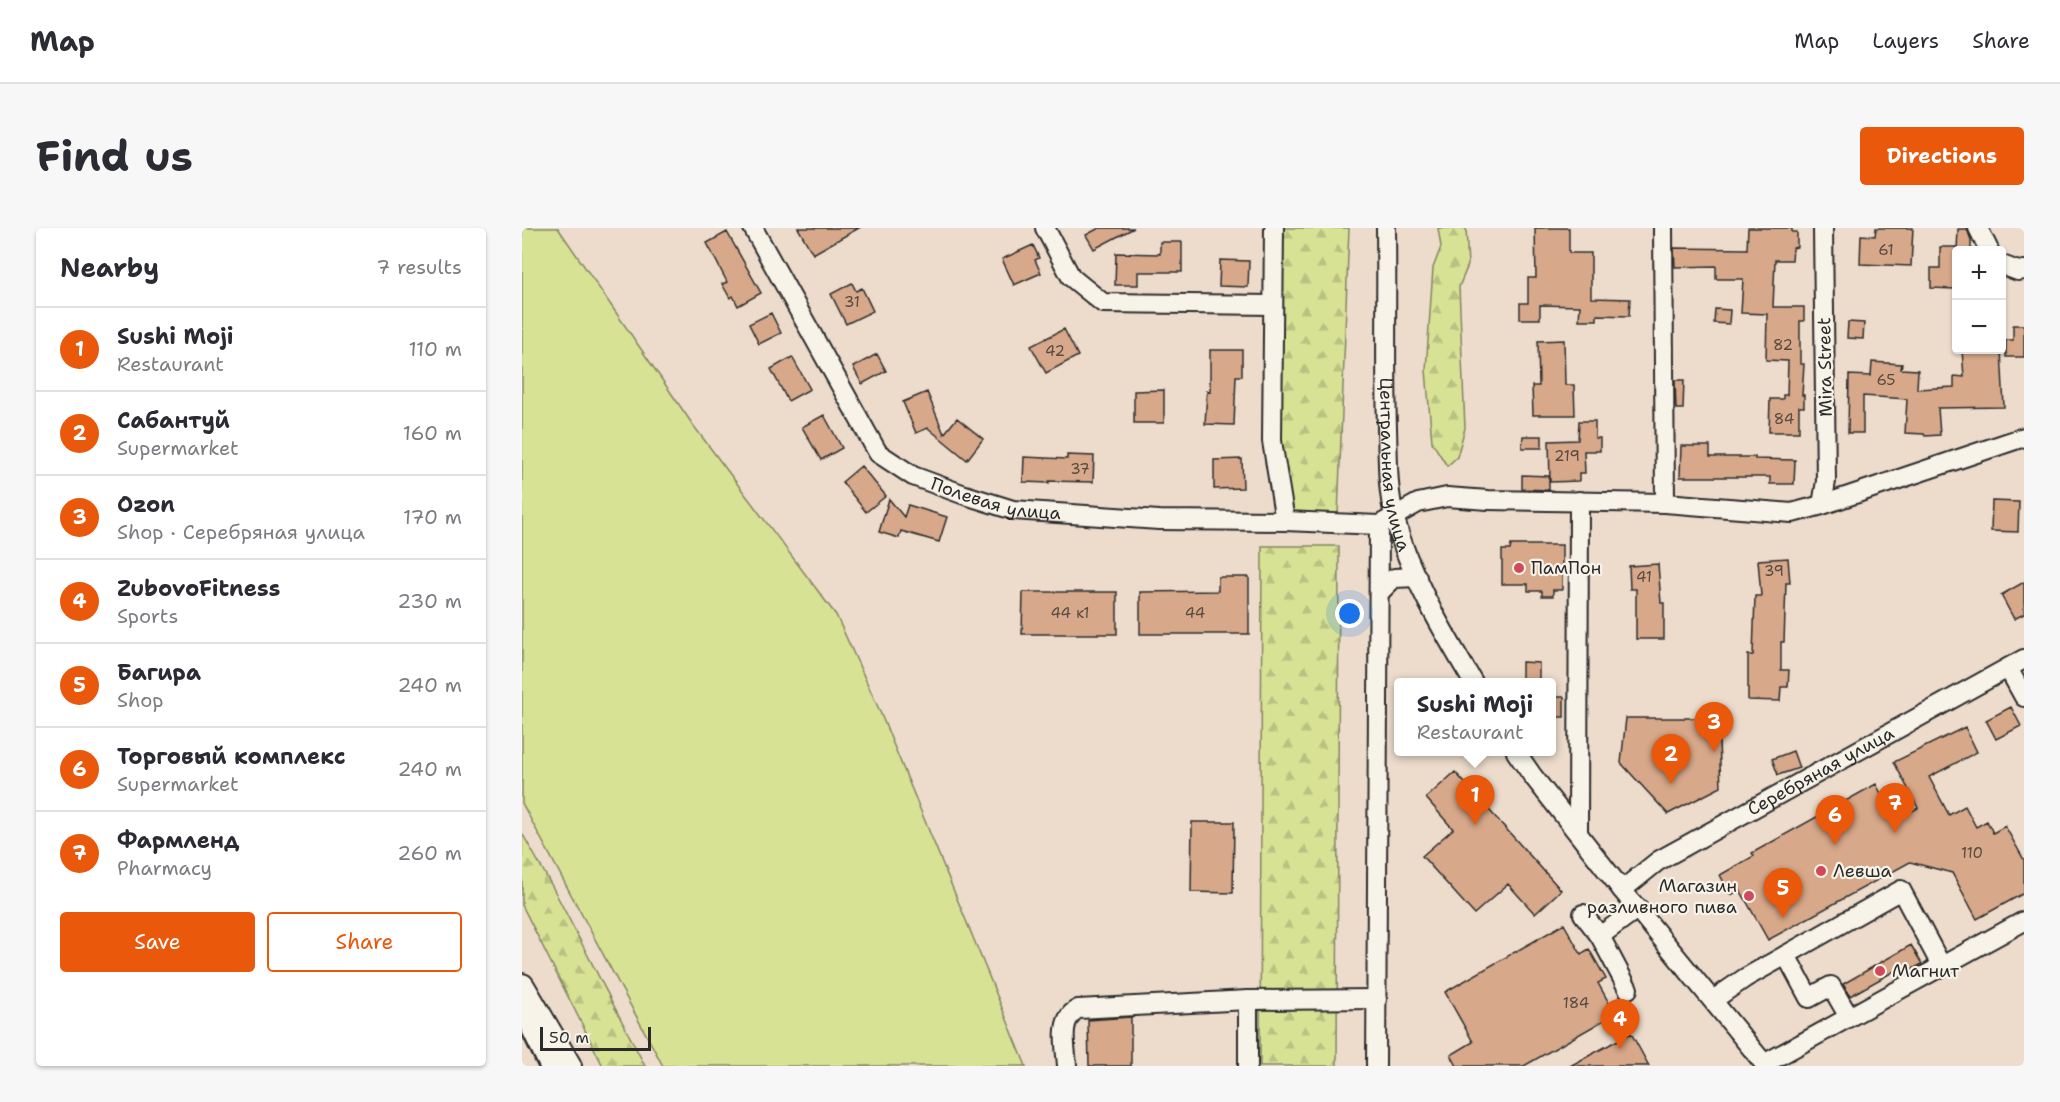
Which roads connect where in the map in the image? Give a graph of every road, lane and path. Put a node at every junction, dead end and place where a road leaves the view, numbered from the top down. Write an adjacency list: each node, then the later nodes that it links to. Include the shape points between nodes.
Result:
1 (753, 228): 16 (street, Полевая улица, via 878,453 913,476 1013,510 1159,520)
2 (1045, 228): 11 (street, via 1071,277 1103,303)
3 (1274, 228): 11 (street)
4 (1386, 228): 17 (street, Центральная улица)
5 (1663, 228): 14 (street)
6 (1823, 228): 15 (street, Mira Street, via 1826,481)
7 (1978, 228): 8 (street)
8 (1987, 246)
9 (2006, 267): 10 (street)
10 (2024, 270)
11 (1273, 305): 16 (street, via 1272,441)
12 (2024, 437): 15 (street)
13 (1579, 501): 14 (street); 17 (street, via 1447,497 1418,503); 24 (street)
14 (1665, 503): 15 (street, via 1792,513)
15 (1822, 505)
16 (1285, 521): 17 (street, Полевая улица)
17 (1386, 521): 18 (street, Центральная улица); 19 (street)
18 (1417, 578): 19 (street, via 1394,578); 21 (street, Центральная улица)
19 (1379, 593): 34 (street)
20 (2016, 663): 22 (street); 25 (street, Серебряная улица, via 1658,861)
21 (1471, 678)
22 (2024, 697)
23 (1519, 756): 24 (street)
24 (1578, 833): 25 (street)
25 (1622, 890): 26 (street)
26 (1638, 908): 29 (street); 37 (street)
27 (1583, 914): 29 (street)
28 (2024, 921): 31 (street)
29 (1600, 936): 33 (street)
30 (1786, 956): 31 (street, via 1901,890); 37 (street); 38 (street, via 1809,998 1831,986)
31 (1941, 965): 38 (street)
32 (522, 986): 41 (main road)
33 (1628, 989)
34 (1377, 999): 36 (street); 44 (street)
35 (522, 1000): 40 (highway)
36 (1248, 1000): 42 (street, via 1078,1009 1067,1018 1065,1028); 43 (street)
37 (1713, 1000): 39 (street)
38 (1849, 1017): 39 (street)
39 (1765, 1065)
40 (554, 1066)
41 (569, 1066)
42 (1067, 1066)
43 (1248, 1066)
44 (1376, 1066)

